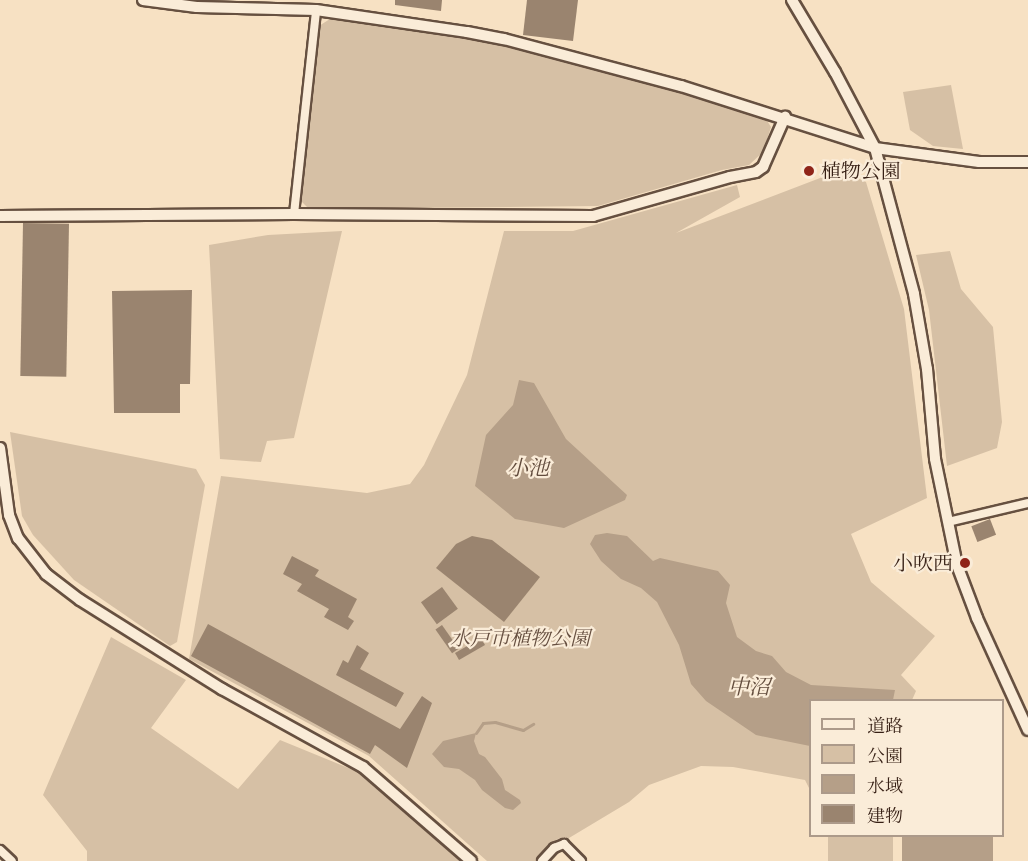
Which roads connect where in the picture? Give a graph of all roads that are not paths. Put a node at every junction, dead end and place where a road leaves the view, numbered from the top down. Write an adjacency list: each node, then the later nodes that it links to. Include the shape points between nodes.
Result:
1 (143, 0): 3 (street, via 197,7)
2 (792, 0): 5 (street)
3 (315, 10): 4 (street, via 504,39); 7 (street)
4 (785, 117): 5 (street); 7 (street, via 763,167 756,172 593,216)
5 (874, 148): 6 (street, via 979,162); 11 (street, via 917,314 927,369 935,459)
6 (1028, 162)
7 (294, 214): 8 (street)
8 (0, 216)
9 (0, 448): 15 (street, via 9,515 18,538 46,574 80,600 222,689 363,767)
10 (1028, 503): 11 (street)
11 (948, 522): 12 (street, via 957,565 973,608)
12 (1028, 730)
13 (0, 850): 14 (street)
14 (12, 861)
15 (471, 861)
16 (542, 861): 17 (street, via 564,844)
17 (581, 861)

